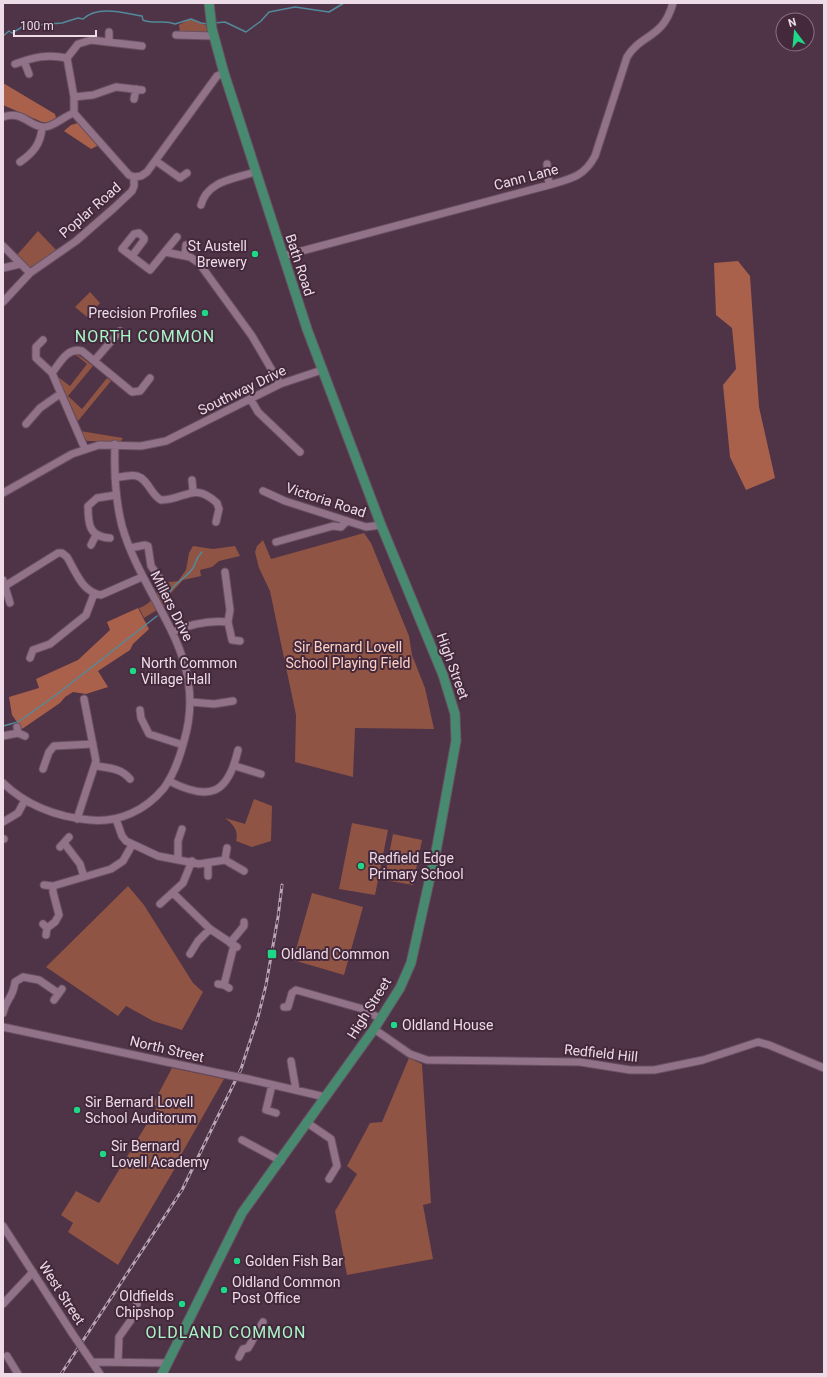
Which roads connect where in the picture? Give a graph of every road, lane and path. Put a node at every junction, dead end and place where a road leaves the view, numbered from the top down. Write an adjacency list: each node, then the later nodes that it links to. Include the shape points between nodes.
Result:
1 (673, 3): 24 (street, Cann Lane, via 665,24 632,49 627,57 590,166 582,174)
2 (209, 8): 4 (main road, Bath Road)
3 (109, 32): 6 (street)
4 (213, 33): 5 (street); 11 (main road, Bath Road)
5 (176, 35)
6 (109, 40): 7 (street, via 131,40); 8 (street, via 83,41)
7 (142, 46)
8 (67, 58): 9 (street, via 43,55); 13 (street)
9 (24, 60): 10 (street); 12 (street)
10 (15, 64)
11 (224, 73): 18 (street, Poplar Road, via 217,76); 21 (main road, Bath Road)
12 (29, 74)
13 (74, 97): 14 (street, via 93,95 116,87 139,89); 15 (street)
14 (134, 99)
15 (74, 113): 17 (street); 23 (street)
16 (3, 117): 17 (street, via 19,116)
17 (42, 127): 19 (street, via 38,146)
18 (156, 161): 22 (street, via 180,178); 23 (street, Poplar Road, via 147,172)
19 (20, 162)
20 (548, 164): 24 (street)
21 (255, 172): 25 (street, via 212,186 203,195); 32 (main road, Bath Road)
22 (187, 173)
23 (134, 177): 35 (street, Poplar Road, via 132,191 76,241)
24 (549, 185): 32 (street, Cann Lane)
25 (201, 205)
26 (177, 237): 29 (street)
27 (186, 245): 31 (street)
28 (3, 246): 33 (street)
29 (165, 252): 30 (street, via 150,270); 31 (street)
30 (132, 256)
31 (185, 256): 43 (street, via 199,263 231,306)
32 (283, 256): 40 (main road, Bath Road)
33 (20, 264): 34 (street); 35 (street)
34 (7, 265)
35 (30, 273): 36 (street, Poplar Road)
36 (3, 302)
37 (120, 330): 39 (street)
38 (43, 340): 41 (street, via 36,347 36,358)
39 (94, 360): 41 (street, via 82,351 71,350); 42 (street, via 132,392 140,391)
40 (322, 370): 43 (street, Southway Drive); 58 (main road, Bath Road)
41 (52, 373): 44 (street)
42 (150, 378)
43 (280, 384): 45 (street, Southway Drive)
44 (60, 394): 46 (street, via 40,408); 48 (street)
45 (250, 400): 47 (street, Southway Drive, via 160,442 142,446); 49 (street, via 258,412)
46 (26, 424)
47 (114, 444): 48 (street); 50 (street, Millers Drive)
48 (85, 449): 54 (street, via 56,462)
49 (300, 452)
50 (115, 478): 52 (street, via 136,475 161,500); 55 (street, Millers Drive)
51 (192, 480): 52 (street)
52 (193, 491): 57 (street, via 218,503)
53 (263, 491): 56 (street, Victoria Road)
54 (3, 494)
55 (116, 495): 59 (street, via 97,498 88,506 90,523); 63 (street, Millers Drive)
56 (347, 521): 58 (street, Victoria Road, via 366,527); 61 (street, via 341,527 333,526 284,536)
57 (216, 522)
58 (381, 525): 121 (main road, High Street, via 443,675 455,714 456,729 447,796 411,963 400,988)
59 (96, 535): 60 (street); 62 (street)
60 (110, 538)
61 (276, 542)
62 (91, 545)
63 (130, 548): 65 (street, Millers Drive); 66 (street, via 145,544 148,546 151,566)
64 (225, 572): 71 (street, via 229,581)
65 (142, 577): 68 (street, via 101,595); 72 (street, Millers Drive)
66 (162, 581)
67 (4, 583): 68 (street, via 53,555 62,553 67,557 86,590); 69 (street)
68 (94, 594): 74 (street, via 86,615 50,644 33,650)
69 (10, 603)
70 (233, 615): 71 (street)
71 (228, 622): 72 (street, via 213,620); 73 (street, via 230,641)
72 (173, 632): 77 (street, Millers Drive, via 185,662)
73 (240, 641)
74 (30, 658)
75 (84, 699): 83 (street, via 90,714)
76 (233, 701): 77 (street, via 214,704)
77 (191, 702): 84 (street, Millers Drive)
78 (140, 710): 80 (street, via 139,718)
79 (20, 732): 81 (street)
80 (149, 734): 82 (street); 84 (street)
81 (3, 736)
82 (144, 740)
83 (93, 744): 86 (street); 88 (street, via 54,746 44,757)
84 (183, 745): 91 (street, Millers Drive)
85 (238, 750): 87 (street)
86 (96, 766): 90 (street, via 118,770); 94 (street)
87 (235, 766): 89 (street); 91 (street, via 223,786 206,793 184,789)
88 (43, 769)
89 (261, 774)
90 (130, 779)
91 (169, 781): 95 (street, Millers Drive, via 147,806)
92 (3, 783): 93 (street, Millers Drive)
93 (25, 800): 94 (street, Millers Drive, via 46,811); 96 (street, via 18,813)
94 (77, 819): 95 (street, Millers Drive, via 101,822)
95 (116, 819): 99 (street, via 122,836)
96 (3, 822)
97 (182, 830): 101 (street, via 178,841)
98 (69, 837): 107 (street, via 62,845 80,864)
99 (132, 845): 101 (street, via 158,856); 107 (street, via 123,861 112,869)
100 (227, 848): 102 (street)
101 (178, 859): 103 (street)
102 (225, 860): 104 (street); 105 (street)
103 (192, 861): 104 (street); 110 (street, via 183,883)
104 (208, 864): 106 (street)
105 (244, 871)
106 (208, 876)
107 (84, 877): 109 (street)
108 (44, 885): 109 (street)
109 (53, 886): 113 (street, via 59,915 55,922)
110 (173, 893): 111 (street); 114 (street)
111 (160, 904)
112 (244, 922): 115 (street)
113 (45, 929)
114 (210, 929): 115 (street); 116 (street)
115 (233, 945): 117 (street)
116 (190, 954)
117 (224, 986)
118 (54, 1000): 120 (street, via 60,991 39,980 23,977 15,982 14,993 5,1004)
119 (284, 1007): 121 (street, via 288,1007 292,993 296,990 363,1009)
120 (3, 1013)
121 (381, 1018): 123 (main road, High Street)
122 (3, 1027): 126 (street, North Street, bridge)
123 (374, 1029): 125 (street, Redfield Hill, via 410,1054 427,1060 580,1062 630,1070 654,1070 703,1060 758,1042); 128 (main road, High Street)
124 (290, 1061): 127 (street)
125 (824, 1068)
126 (272, 1085): 127 (street, North Street); 129 (street, via 266,1110)
127 (296, 1090): 128 (street, North Street)
128 (325, 1097): 130 (main road, High Street)
129 (276, 1113)
130 (306, 1122): 132 (main road, High Street); 133 (street, via 331,1139 337,1166)
131 (242, 1140): 132 (street)
132 (281, 1161): 143 (main road, High Street, via 242,1213)
133 (329, 1179)
134 (3, 1226): 135 (street, West Street)
135 (33, 1272): 136 (street); 141 (street, West Street, bridge)
136 (3, 1304)
137 (137, 1304): 142 (street, via 131,1320 119,1337)
138 (263, 1322): 140 (street, via 248,1348 243,1349)
139 (7, 1356): 144 (street)
140 (239, 1357)
141 (92, 1362): 142 (street); 145 (street, West Street)
142 (118, 1362): 143 (street)
143 (168, 1363): 146 (main road, High Street)
144 (18, 1374)
145 (100, 1374)
146 (162, 1374)

